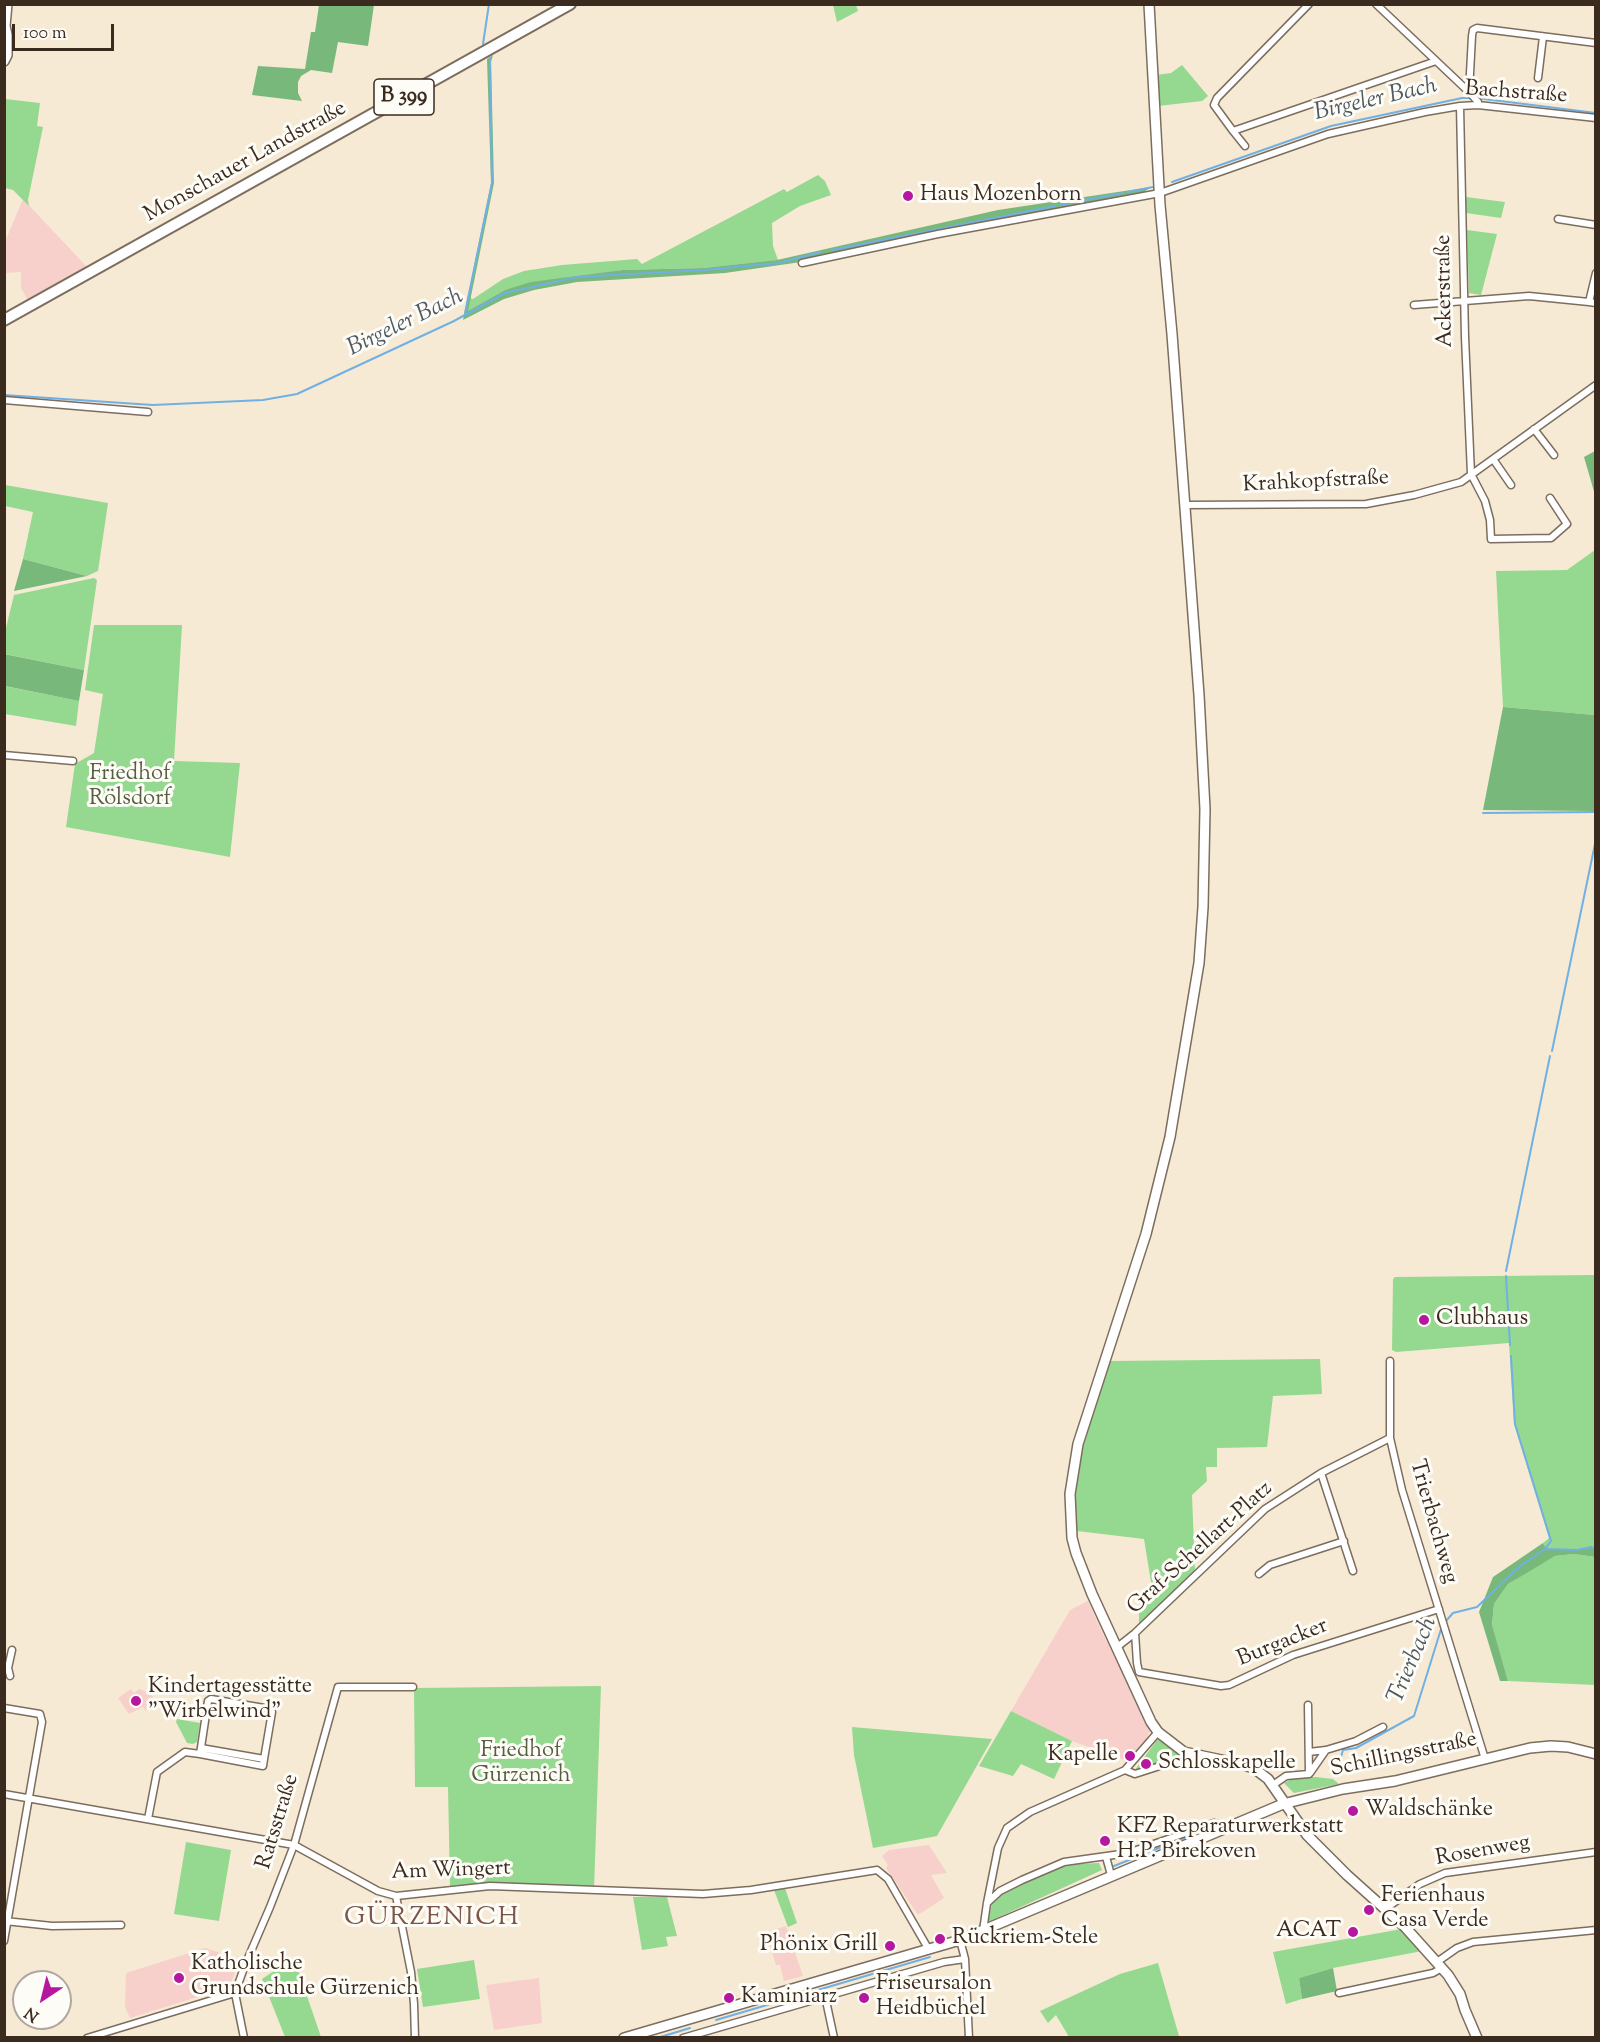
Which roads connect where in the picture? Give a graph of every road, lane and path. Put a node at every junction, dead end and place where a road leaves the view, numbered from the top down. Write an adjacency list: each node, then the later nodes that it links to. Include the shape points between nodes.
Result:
1 (7, 4): 6 (street)
2 (570, 4): 26 (main road, Monschauer Landstraße / B 399)
3 (1149, 4): 18 (street)
4 (1309, 4): 16 (street, via 1217,98 1214,105)
5 (1376, 4): 10 (street)
6 (5, 26): 9 (street)
7 (1543, 37): 8 (street); 11 (street); 12 (street, via 1473,30)
8 (1596, 43)
9 (4, 61)
10 (1436, 61): 12 (street); 16 (street)
11 (1538, 78)
12 (1471, 93): 13 (street)
13 (1478, 104): 14 (street, Bachstraße); 15 (street, Bachstraße)
14 (1460, 106): 18 (street, Bachstraße, via 1328,134); 23 (street, Ackerstraße)
15 (1596, 118)
16 (1233, 131): 17 (street)
17 (1245, 146)
18 (1160, 193): 21 (street, Bachstraße); 36 (street)
19 (1558, 219): 20 (street)
20 (1596, 225)
21 (802, 263)
22 (1596, 273): 24 (street)
23 (1465, 301): 24 (street, via 1529,296); 25 (street); 33 (street, Ackerstraße)
24 (1593, 303)
25 (1414, 305)
26 (4, 320)
27 (1596, 385): 30 (street, Krahkopfstraße)
28 (4, 399): 29 (street)
29 (148, 412)
30 (1534, 429): 31 (street); 32 (street, Krahkopfstraße)
31 (1554, 455)
32 (1493, 459): 33 (street, Krahkopfstraße); 34 (street)
33 (1471, 474): 35 (street, via 1485,501 1491,539 1551,538 1567,524); 36 (street, Krahkopfstraße, via 1461,482 1366,504)
34 (1511, 485)
35 (1550, 498)
36 (1185, 506): 47 (street, via 1205,809 1199,963 1170,1137 1149,1223 1086,1418 1070,1494 1072,1538 1081,1569)
37 (4, 755): 38 (street)
38 (73, 761)
39 (1390, 1361): 40 (street, Trierbachweg)
40 (1390, 1438): 41 (street, Graf-Schellart-Platz); 45 (street, Trierbachweg)
41 (1321, 1473): 42 (street); 46 (street, Graf-Schellart-Platz, via 1265,1509)
42 (1344, 1542): 43 (street); 44 (street, via 1270,1565)
43 (1353, 1571)
44 (1259, 1574)
45 (1439, 1609): 46 (street, Burgacker, via 1293,1655 1221,1686 1139,1672); 60 (street, Trierbachweg)
46 (1135, 1633): 47 (street, Graf-Schellart-Platz)
47 (1116, 1648): 55 (street)
48 (12, 1650): 49 (street)
49 (6, 1668): 50 (street)
50 (10, 1676)
51 (413, 1687): 70 (street, Ratsstraße, via 338,1687)
52 (1308, 1705): 58 (street, Schillingsstraße)
53 (4, 1708): 66 (street, via 40,1714 42,1718)
54 (1383, 1727): 56 (street, Schillingsstraße, via 1356,1742)
55 (1158, 1732): 62 (street); 64 (street, via 1184,1752 1237,1762 1255,1769)
56 (1326, 1750): 58 (street, Schillingsstraße); 63 (street, Schillingsstraße)
57 (201, 1751): 57 (street, via 263,1766 272,1712 210,1700); 68 (street, via 185,1752 157,1772)
58 (1309, 1752): 63 (street, Schillingsstraße)
59 (1596, 1754): 60 (street, Schillingsstraße, via 1551,1746)
60 (1485, 1759): 67 (street, Schillingsstraße)
61 (1166, 1764): 62 (street, via 1135,1774)
62 (1125, 1770): 75 (street, via 1030,1812 1007,1828 998,1848)
63 (1312, 1773): 64 (street, Schillingsstraße, via 1286,1776)
64 (1273, 1785): 67 (street)
65 (4, 1794): 66 (street, Am Wingert)
66 (29, 1799): 68 (street, Am Wingert); 77 (street)
67 (1283, 1804): 69 (street, Schillingsstraße); 76 (street, via 1306,1835)
68 (148, 1819): 70 (street, Am Wingert)
69 (1225, 1827): 72 (street, Schillingsstraße, via 1214,1823); 73 (street, Schillingsstraße)
70 (294, 1845): 74 (street, Am Wingert, via 378,1891); 86 (street, Ratsstraße)
71 (1596, 1852): 76 (street, Rosenweg, via 1445,1873 1420,1884)
72 (1106, 1857): 73 (street); 75 (street, Schillingsstraße, via 1052,1866 1000,1892)
73 (1111, 1875): 80 (street, Schillingsstraße)
74 (396, 1896): 83 (street, Am Wingert, via 490,1886 703,1894 877,1870 888,1879); 92 (street, via 411,1972)
75 (987, 1903): 80 (street)
76 (1385, 1909): 85 (street)
77 (6, 1921): 78 (street, via 52,1926); 81 (street)
78 (121, 1925)
79 (1596, 1930): 85 (street, via 1473,1942 1456,1948)
80 (983, 1931): 82 (street, Schillingsstraße)
81 (4, 1941)
82 (960, 1941): 83 (street, Schillingsstraße); 84 (street)
83 (929, 1950): 93 (street, Schillingsstraße)
84 (965, 1959): 88 (street); 96 (street)
85 (1440, 1965): 87 (street, via 1433,1973); 97 (street)
86 (236, 1993): 90 (street); 91 (street, Ratsstraße)
87 (1339, 1993)
88 (825, 1996): 89 (street); 95 (street)
89 (691, 2036): 94 (street)
90 (87, 2037)
91 (244, 2037)
92 (415, 2037)
93 (624, 2037)
94 (683, 2037)
95 (834, 2037)
96 (969, 2037)
97 (1477, 2037)

